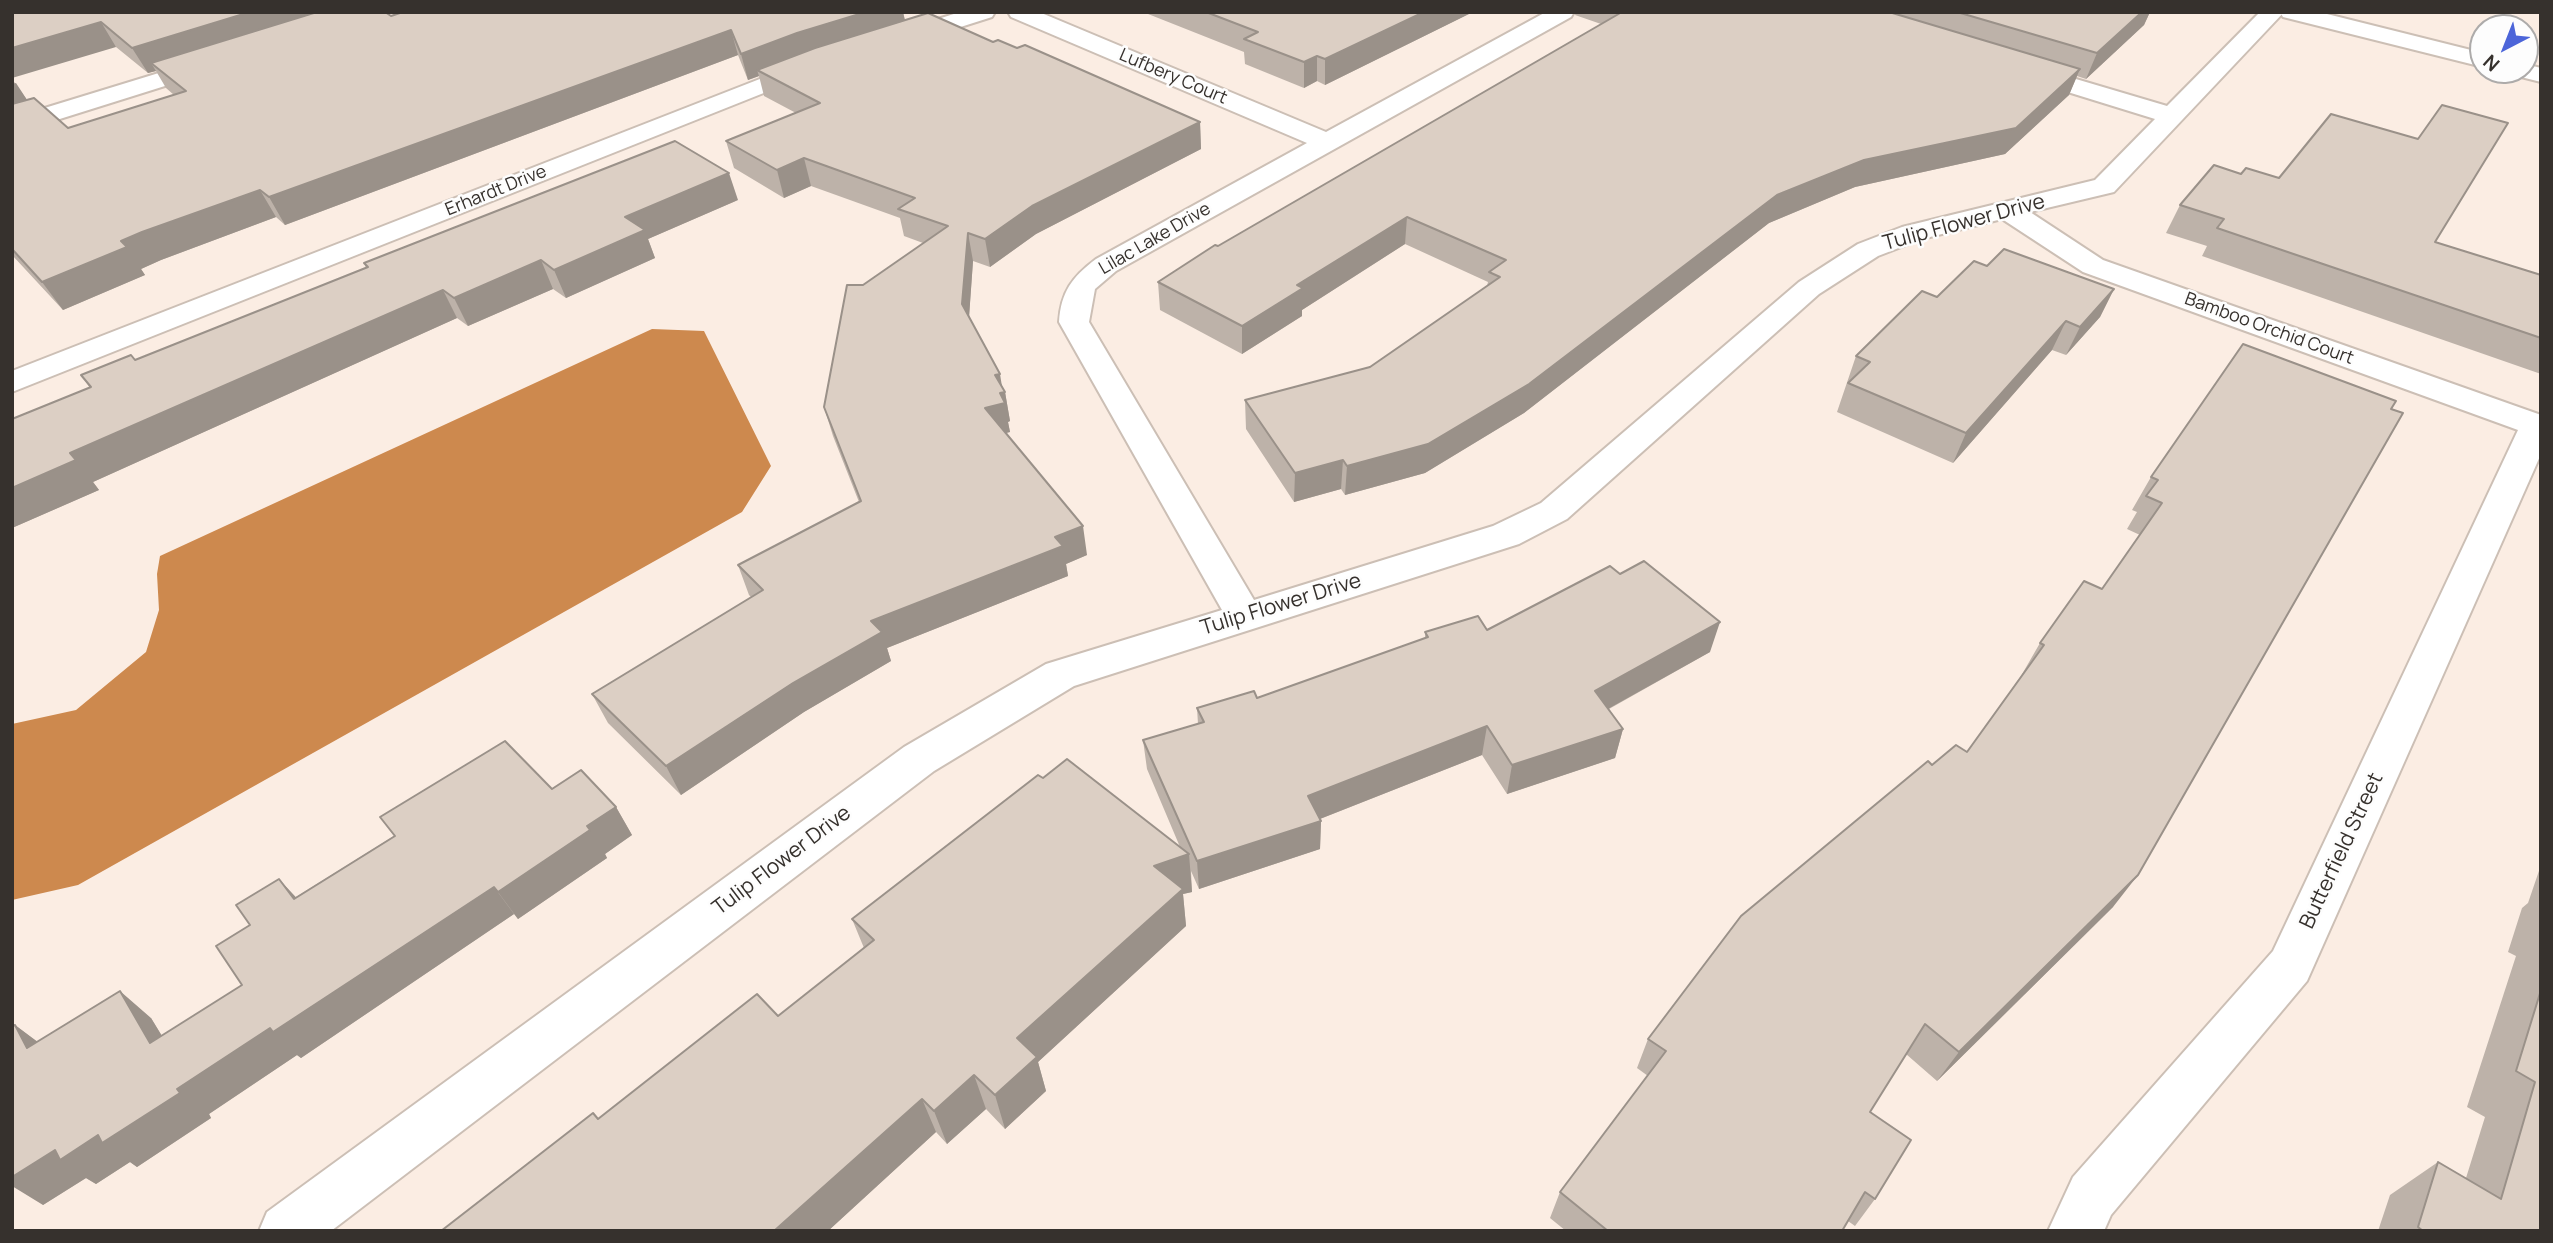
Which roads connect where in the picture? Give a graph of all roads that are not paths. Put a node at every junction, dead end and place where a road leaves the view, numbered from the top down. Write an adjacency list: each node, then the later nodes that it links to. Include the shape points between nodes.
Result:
1 (984, 12): 6 (street)
2 (1019, 12): 13 (street, Lufbery Court)
3 (1563, 12): 13 (street, Lilac Lake Drive)
4 (2273, 12): 11 (street, Tulip Flower Drive)
5 (2291, 12): 7 (street)
6 (878, 46)
7 (2469, 56)
8 (234, 57): 12 (street)
9 (838, 58): 15 (street, Erhardt Drive)
10 (2003, 64): 11 (street)
11 (2173, 116): 14 (street, Tulip Flower Drive, via 2105,186)
12 (12, 126)
13 (1327, 142): 17 (street, Lilac Lake Drive, via 1106,265 1081,284 1075,301 1074,321)
14 (2007, 210): 16 (street, Bamboo Orchid Court, via 2093,266); 17 (street, Tulip Flower Drive, via 1912,233 1879,246 1809,288 1555,511 1506,535)
15 (12, 382)
16 (2539, 426): 19 (street, Butterfield Street, via 2290,965 2092,1196)
17 (1245, 617): 18 (street, Tulip Flower Drive, via 1060,675 919,759)
18 (286, 1231)
19 (2076, 1231)

